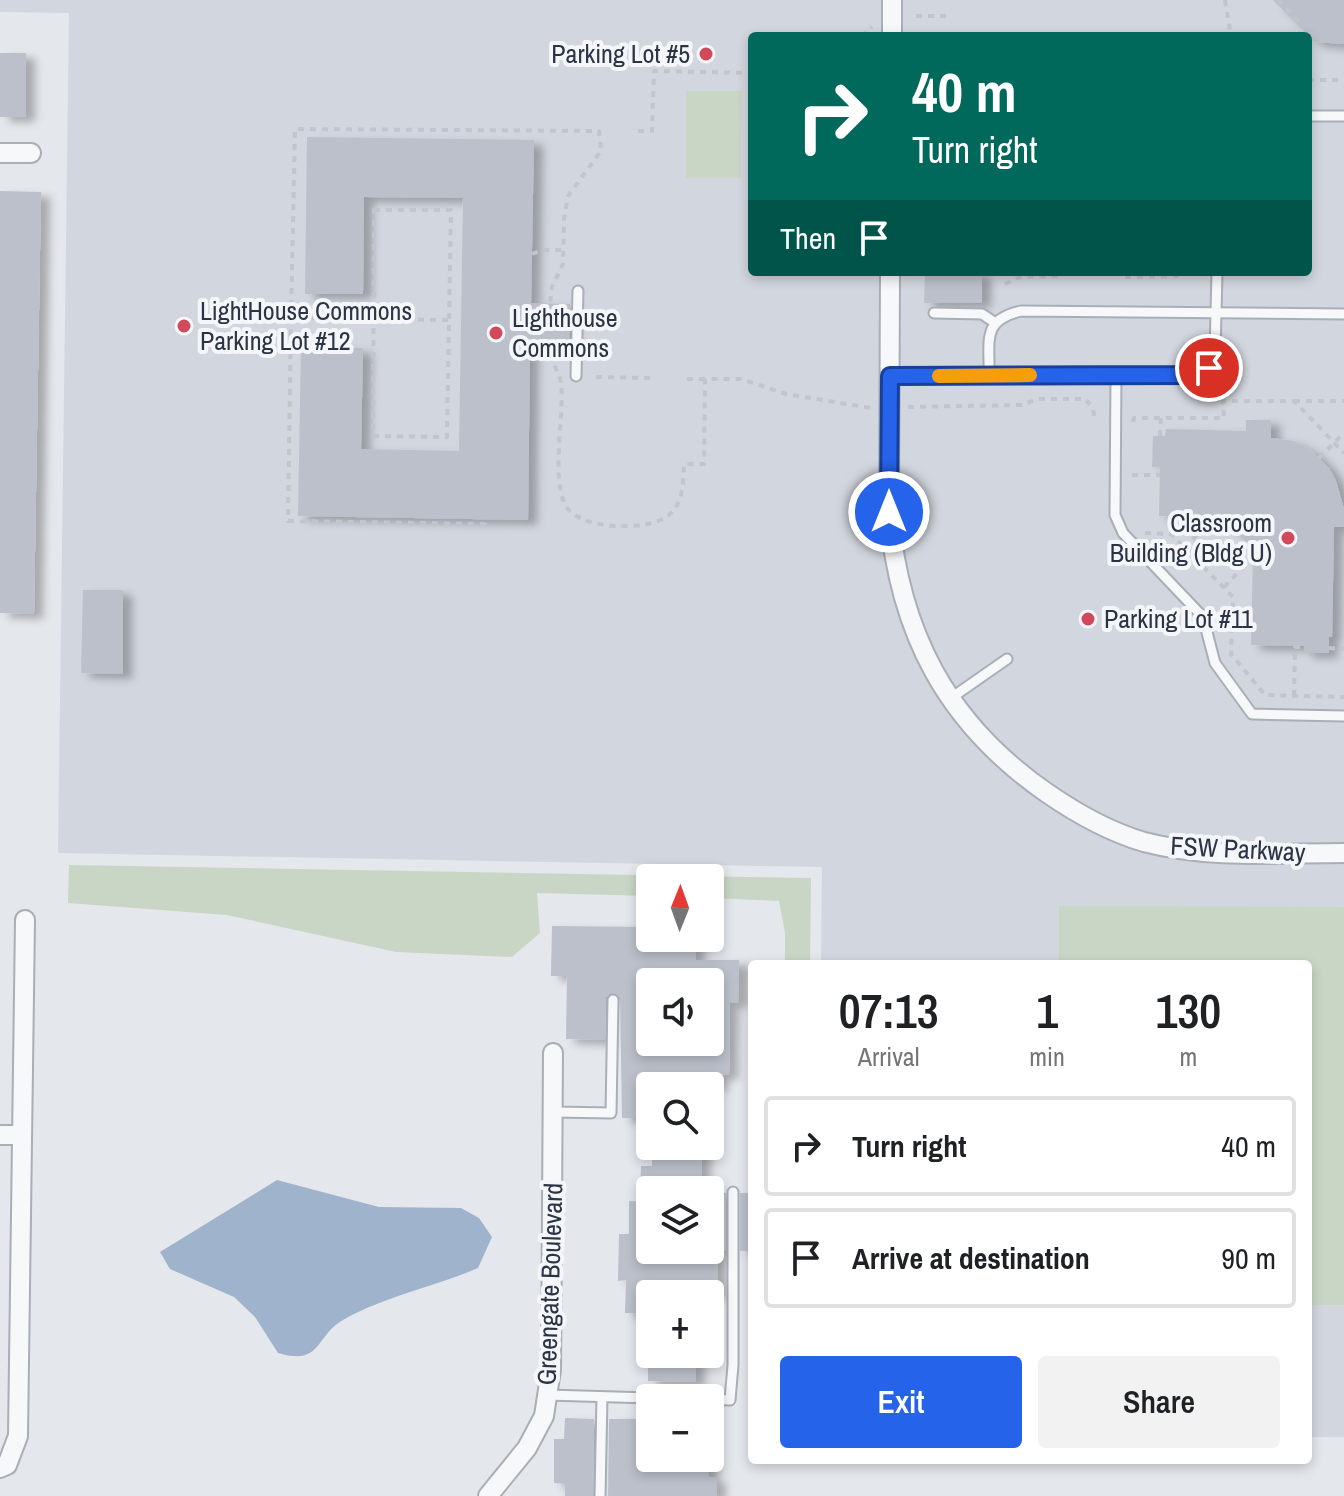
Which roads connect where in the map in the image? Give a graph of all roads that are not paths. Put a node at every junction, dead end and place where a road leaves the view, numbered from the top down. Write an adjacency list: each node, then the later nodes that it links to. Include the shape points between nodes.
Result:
1 (892, 0): 2 (street)
2 (892, 32)
3 (1312, 116): 4 (lane)
4 (1344, 116)
5 (0, 153): 6 (street)
6 (31, 153)
7 (890, 276): 17 (street, FSW Parkway)
8 (1217, 276): 11 (lane)
9 (578, 291): 16 (lane)
10 (934, 313): 13 (lane, via 982,314)
11 (1216, 313): 12 (lane); 13 (lane, via 1021,311); 15 (lane, via 1215,354 1199,375)
12 (1344, 314)
13 (994, 322): 14 (lane)
14 (989, 375): 15 (lane); 17 (lane)
15 (1116, 375): 20 (lane, via 1115,515 1123,533 1203,617 1215,663 1252,714)
16 (576, 376)
17 (890, 376): 19 (street, FSW Parkway, via 889,512 897,578 915,634)
18 (1007, 659): 19 (lane)
19 (951, 698): 21 (street, FSW Parkway, via 983,738 1028,780 1099,824 1142,841 1226,853)
20 (1344, 716)
21 (1344, 853)
22 (25, 920): 27 (street)
23 (613, 1000): 25 (lane, via 611,1113)
24 (553, 1053): 25 (street, Greengate Boulevard)
25 (554, 1112): 29 (street, Greengate Boulevard)
26 (0, 1135): 27 (street)
27 (21, 1135): 33 (street, via 18,1436 7,1465)
28 (733, 1192): 32 (lane, via 733,1365 730,1400)
29 (547, 1395): 30 (lane); 34 (street, Greengate Boulevard, via 544,1416 527,1448)
30 (602, 1397): 31 (lane); 35 (lane)
31 (636, 1398)
32 (724, 1400)
33 (0, 1468)
34 (488, 1496)
35 (600, 1496)

